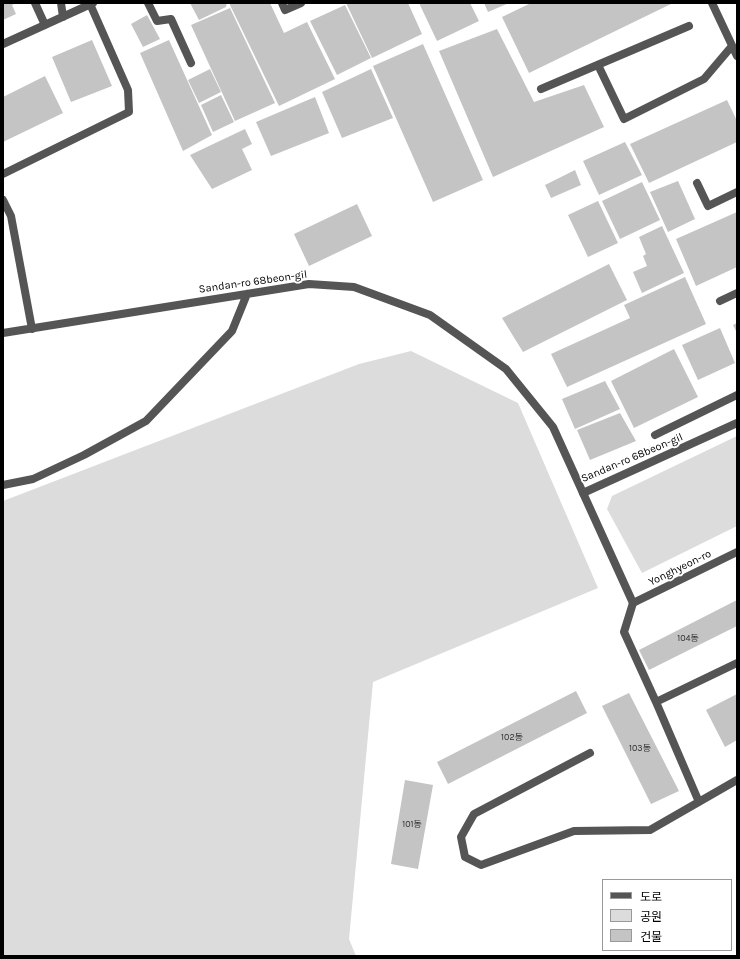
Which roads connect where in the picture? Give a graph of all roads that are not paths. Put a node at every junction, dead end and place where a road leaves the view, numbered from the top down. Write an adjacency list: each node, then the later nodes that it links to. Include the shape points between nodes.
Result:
1 (35, 3): 9 (street)
2 (61, 3): 8 (street)
3 (148, 3): 14 (street, via 157,21 171,19)
4 (282, 3): 5 (street, via 285,10)
5 (301, 3)
6 (712, 3): 12 (street)
7 (92, 4): 8 (street); 17 (street, via 128,90 129,112)
8 (63, 16): 9 (street)
9 (45, 24): 11 (street)
10 (689, 26): 15 (street)
11 (3, 44)
12 (732, 46): 13 (street); 15 (street, via 704,79 624,119)
13 (737, 56)
14 (191, 63)
15 (598, 65): 16 (street)
16 (541, 89)
17 (3, 174)
18 (697, 183): 19 (street, via 708,206)
19 (737, 192)
20 (3, 200): 24 (street, via 11,216)
21 (737, 293): 23 (street)
22 (246, 294): 24 (street, Sandan-ro 68beon-gil); 29 (street, via 232,330 146,421 33,479); 30 (street, Sandan-ro 68beon-gil, via 309,284 354,287 430,315 506,369 553,427)
23 (720, 301)
24 (32, 329): 25 (street, Sandan-ro 68beon-gil)
25 (3, 333)
26 (737, 395): 28 (street)
27 (737, 423): 30 (street, Sandan-ro 68beon-gil)
28 (654, 435)
29 (3, 485)
30 (583, 493): 32 (street)
31 (737, 552): 32 (street, Yonghyeon-ro)
32 (632, 603): 34 (street, via 624,632)
33 (737, 662): 34 (street)
34 (656, 702): 37 (street)
35 (590, 753): 37 (street, via 474,814 461,837 465,857 481,865 574,832 650,830)
36 (737, 780): 37 (street)
37 (699, 802)

